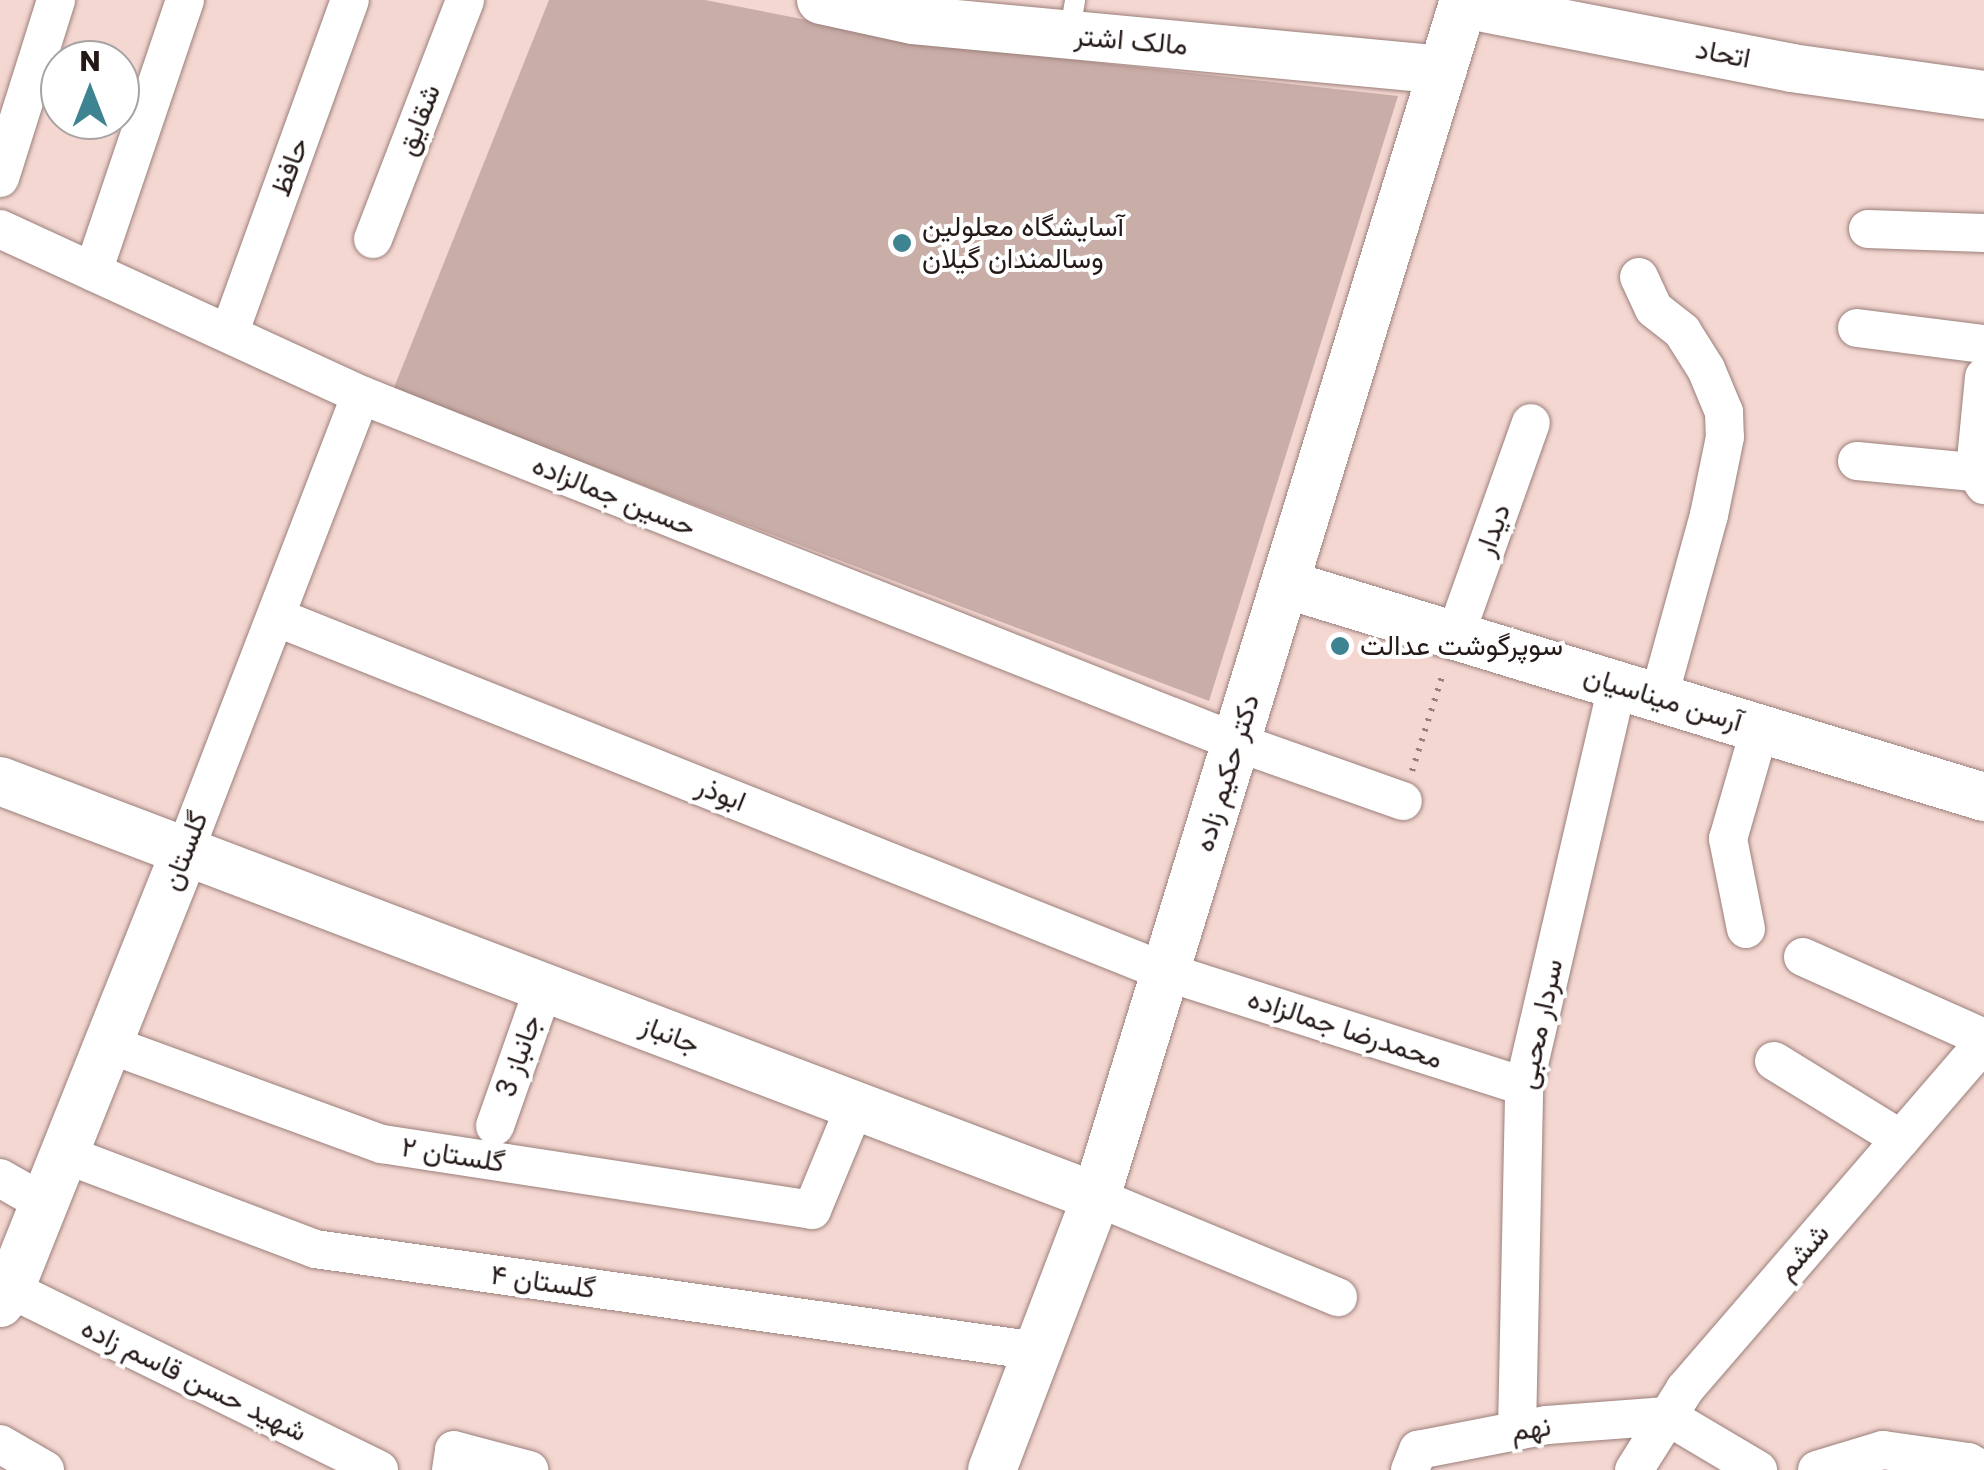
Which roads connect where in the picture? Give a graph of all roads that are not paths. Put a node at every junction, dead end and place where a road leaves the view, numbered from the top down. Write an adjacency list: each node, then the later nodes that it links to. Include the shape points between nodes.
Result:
1 (56, 0): 10 (street)
2 (184, 0): 15 (street)
3 (350, 0): 18 (street, حافظ)
4 (465, 0): 14 (street, شقایق)
5 (821, 0): 7 (street, مالک اشتر, via 913,20)
6 (1464, 2): 8 (street, دکتر حکیم زاده); 9 (street, اتحاد, via 1792,68)
7 (1072, 17): 8 (street, مالک اشتر)
8 (1443, 70): 25 (street, دکتر حکیم زاده)
9 (1984, 94)
10 (0, 178)
11 (0, 229): 15 (street, حسین جمالزاده)
12 (1868, 229): 13 (street)
13 (1984, 233)
14 (374, 239)
15 (93, 272): 18 (street, حسین جمالزاده)
16 (1639, 278): 28 (street, سردار محبی, via 1654,309 1682,330 1706,369 1724,412 1725,437 1709,515)
17 (1857, 328): 19 (street)
18 (229, 334): 21 (street, حسین جمالزاده)
19 (1984, 344)
20 (1984, 377): 24 (street)
21 (360, 396): 26 (street, گلستان); 30 (street, حسین جمالزاده)
22 (1531, 423): 27 (street, دیدار)
23 (1857, 462): 24 (street)
24 (1981, 476)
25 (1285, 584): 27 (street, آرسن میناسیان); 30 (street, دکتر حکیم زاده)
26 (276, 617): 34 (street, گلستان); 37 (street, ابوذر)
27 (1455, 636): 28 (street, آرسن میناسیان)
28 (1638, 691): 29 (street, آرسن میناسیان); 42 (street, سردار محبی)
29 (1760, 728): 32 (street, آرسن میناسیان); 35 (street, via 1728,840)
30 (1236, 742): 33 (street, حسین جمالزاده); 37 (street, دکتر حکیم زاده)
31 (0, 781): 34 (street, جانباز)
32 (1984, 797)
33 (1402, 801)
34 (184, 853): 38 (street, جانباز); 40 (street, گلستان)
35 (1746, 930)
36 (1803, 958): 39 (street)
37 (1166, 972): 42 (street, محمدرضا جمالزاده); 48 (street, دکتر حکیم زاده)
38 (544, 987): 43 (street, جانباز); 44 (street, جانباز 3)
39 (1984, 1040): 45 (street, ششم)
40 (108, 1044): 43 (street, گلستان ۲, via 382,1144 812,1210); 46 (street, گلستان)
41 (1774, 1062): 45 (street)
42 (1524, 1086): 54 (street, سردار محبی)
43 (855, 1106): 48 (street, جانباز)
44 (495, 1126)
45 (1901, 1139): 53 (street, ششم)
46 (64, 1154): 49 (street, گلستان); 52 (street, گلستان ۴, via 315,1250)
47 (0, 1178): 49 (street)
48 (1096, 1197): 51 (street, جانباز); 52 (street, دکتر حکیم زاده)
49 (44, 1203): 50 (street, گلستان)
50 (5, 1296): 58 (street, شهید حسن قاسم زاده)
51 (1338, 1297)
52 (1037, 1351): 61 (street, دکتر حکیم زاده)
53 (1667, 1416): 54 (street, نهم); 63 (street, ششم); 64 (street)
54 (1517, 1430): 62 (street, نهم, via 1418,1450)
55 (0, 1444): 57 (street)
56 (1836, 1467): 65 (street, via 1883,1450)
57 (45, 1470)
58 (379, 1470)
59 (451, 1470): 60 (street, via 454,1450)
60 (529, 1470)
61 (992, 1470)
62 (1410, 1470)
63 (1634, 1470)
64 (1758, 1470)
65 (1984, 1470)

